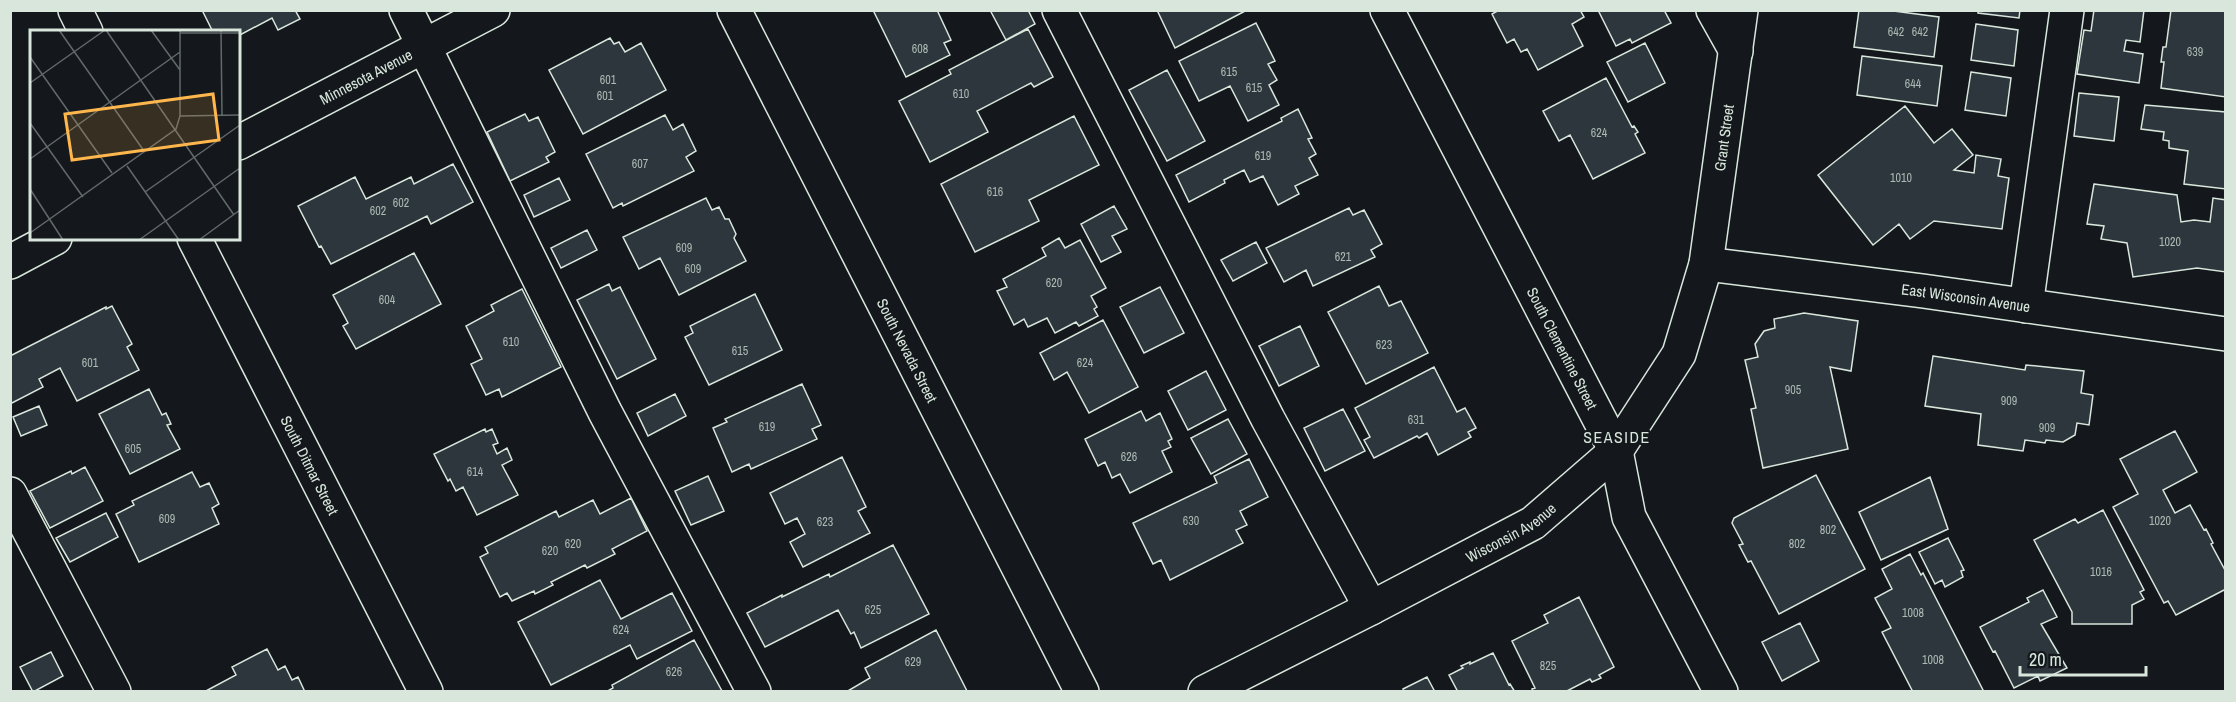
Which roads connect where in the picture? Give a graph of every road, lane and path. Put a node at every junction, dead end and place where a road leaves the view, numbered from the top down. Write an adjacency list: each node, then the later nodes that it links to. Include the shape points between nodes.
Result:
1 (75, 10): 10 (street)
2 (406, 10): 11 (street)
3 (493, 10): 11 (street, Minnesota Avenue)
4 (734, 10): 26 (street, South Nevada Street)
5 (1059, 10): 22 (street, via 1268,420)
6 (1387, 10): 20 (street, South Clementine Street)
7 (1713, 10): 12 (street)
8 (1741, 10): 12 (street, Grant Street)
9 (2067, 10): 18 (street)
10 (85, 30)
11 (424, 46): 13 (street, Minnesota Avenue); 25 (street, via 605,412)
12 (1736, 51): 17 (street, Grant Street)
13 (240, 142)
14 (52, 240): 16 (street)
15 (195, 240): 24 (street, South Ditmar Street)
16 (10, 262)
17 (1706, 264): 18 (street, East Wisconsin Avenue); 20 (street, Wisconsin Avenue, via 1679,354)
18 (2026, 306): 19 (street, East Wisconsin Avenue)
19 (2226, 334)
20 (1616, 451): 22 (street, Wisconsin Avenue, via 1533,523); 28 (street, South Clementine Street, via 1629,517)
21 (10, 494): 23 (street)
22 (1371, 608): 27 (street, Wisconsin Avenue)
23 (114, 692)
24 (426, 692)
25 (754, 692)
26 (1082, 692)
27 (1205, 692)
28 (1721, 692)

